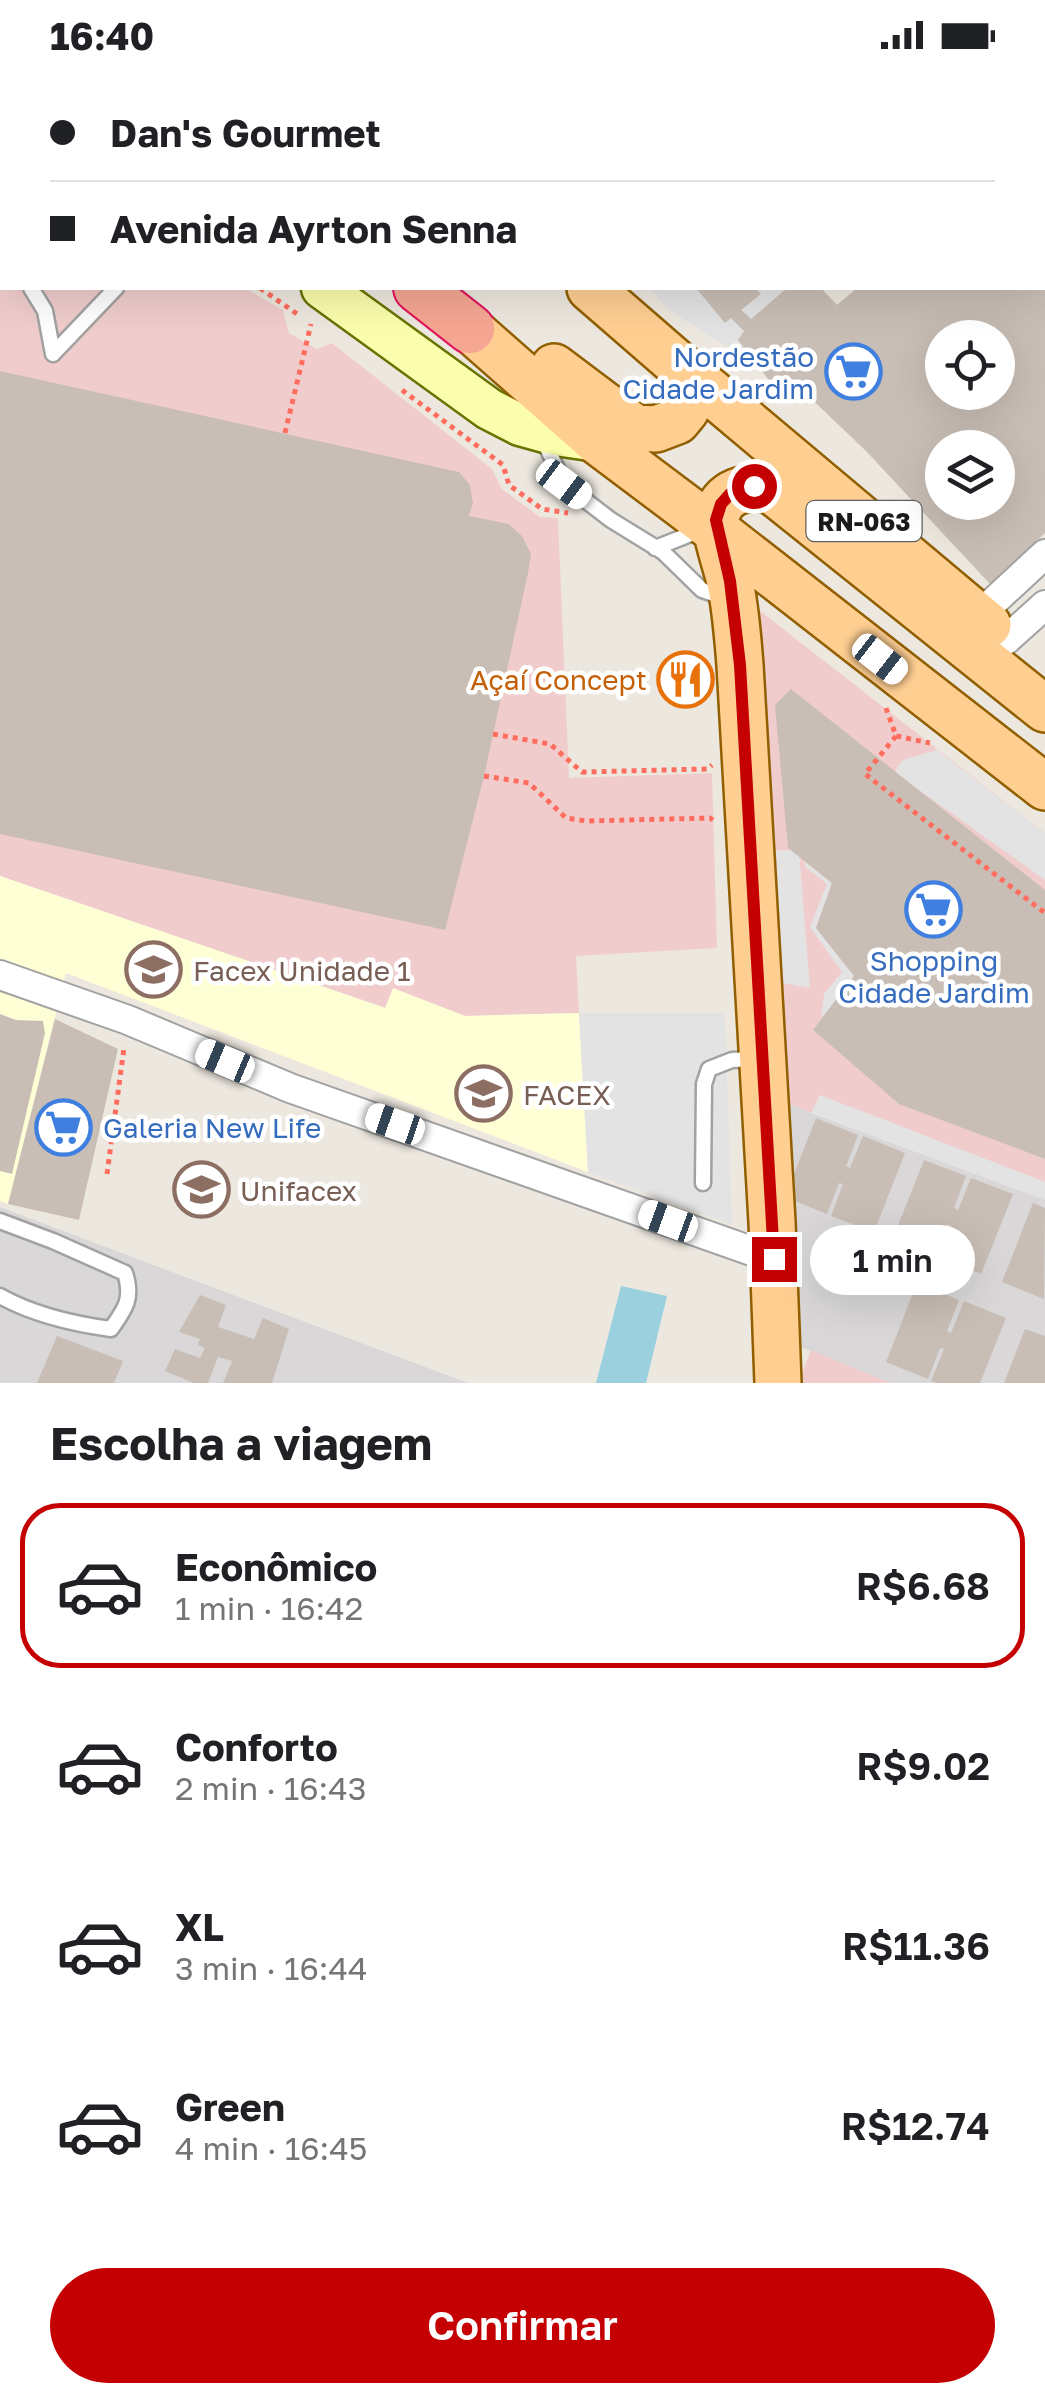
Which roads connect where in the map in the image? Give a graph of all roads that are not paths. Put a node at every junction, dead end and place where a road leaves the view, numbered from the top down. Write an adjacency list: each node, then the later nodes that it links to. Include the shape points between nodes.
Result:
1 (33, 290): 2 (lane, via 45,311 53,354)
2 (114, 290)
3 (325, 290): 9 (main road, via 488,409)
4 (421, 290): 7 (highway)
5 (436, 290): 8 (main road, via 488,317 635,428 666,426 686,410)
6 (592, 290): 8 (main road, RN-063)
7 (470, 329): 10 (main road)
8 (681, 367): 16 (main road, RN-063)
9 (538, 430): 10 (main road); 12 (lane, via 564,484)
10 (597, 441): 11 (main road)
11 (714, 529): 12 (lane); 14 (main road); 18 (main road, via 730,494 754,486 771,490); 19 (main road)
12 (655, 548): 14 (lane, via 702,590)
13 (1045, 554): 16 (street)
14 (734, 600): 21 (main road)
15 (1045, 605): 16 (street)
16 (992, 628): 17 (main road, RN-063)
17 (1045, 676)
18 (1045, 709)
19 (1045, 787)
20 (0, 975): 24 (street, via 290,1088)
21 (762, 1058): 22 (lane, via 709,1069); 24 (main road)
22 (704, 1183)
23 (0, 1222): 25 (lane, via 125,1273 130,1289 111,1329)
24 (774, 1259): 26 (main road)
25 (0, 1296)
26 (778, 1383)

